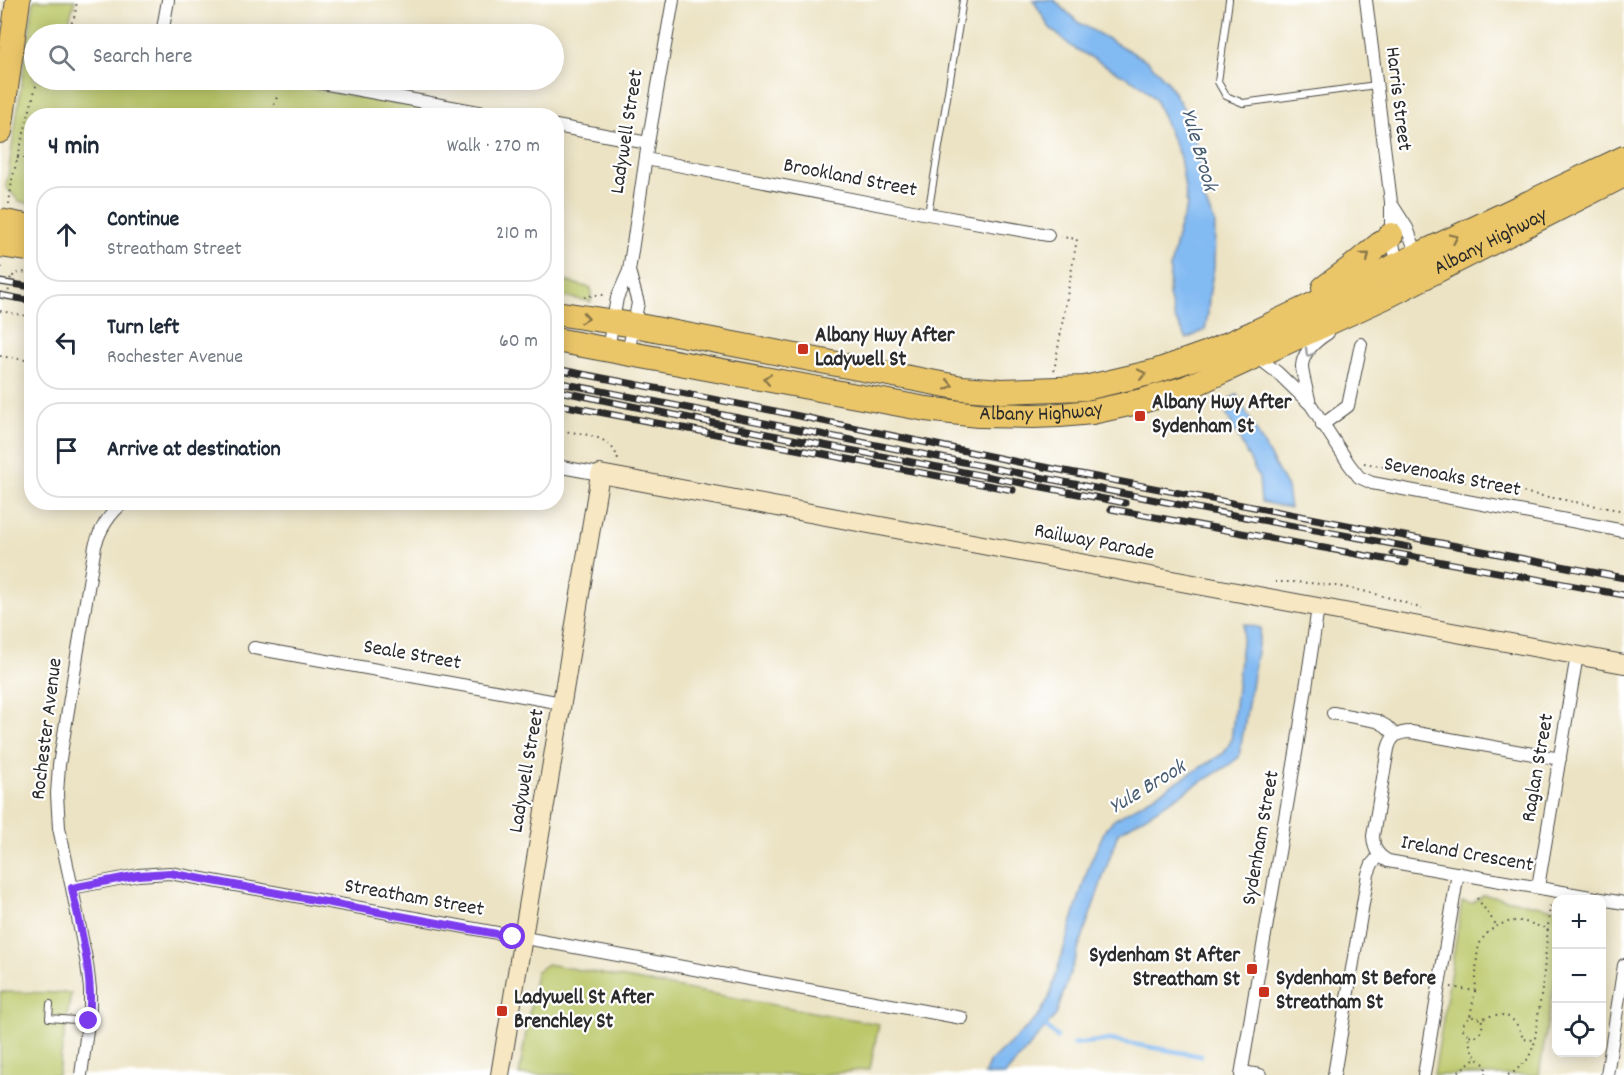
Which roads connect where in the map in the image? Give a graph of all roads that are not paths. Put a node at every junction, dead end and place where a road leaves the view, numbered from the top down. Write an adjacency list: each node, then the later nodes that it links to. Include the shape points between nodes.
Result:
1 (18, 0): 12 (highway)
2 (168, 0): 7 (street)
3 (673, 0): 13 (street, Ladywell Street)
4 (963, 0): 18 (lane)
5 (1229, 0): 8 (lane, via 1218,82 1226,96 1243,103)
6 (1366, 0): 8 (street, Harris Street)
7 (164, 24)
8 (1376, 86): 17 (street, Harris Street)
9 (360, 90): 10 (street)
10 (457, 108)
11 (564, 127): 13 (street)
12 (0, 131)
13 (648, 143): 15 (street, Ladywell Street)
14 (1624, 158): 26 (highway, Albany Highway, one-way to 14)
15 (646, 159): 18 (street, Brookland Street); 25 (street, Ladywell Street)
16 (1624, 175): 26 (highway, Albany Highway)
17 (1391, 202): 21 (street, Harris Street); 26 (street, Harris Street, via 1407,228)
18 (928, 214): 20 (street, Brookland Street)
19 (4, 217): 22 (highway, bridge)
20 (1048, 235)
21 (1391, 235): 26 (street, Harris Street); 31 (highway, one-way to 21, via 1269,316 1309,298)
22 (24, 238)
23 (24, 246): 24 (highway, bridge)
24 (1, 251)
25 (629, 271): 28 (street, Ladywell Street, via 617,298); 28 (street, Ladywell Street, via 638,303)
26 (1407, 276): 31 (highway, Albany Highway); 33 (street, Sevenoaks Street, one-way to 33, via 1312,346 1302,366)
27 (564, 314): 28 (highway, Albany Highway, one-way to 28)
28 (623, 324): 31 (highway, Albany Highway, one-way to 31, via 962,388 1001,391 1085,387 1154,372 1208,353); 32 (street, Ladywell Street); 32 (street, Ladywell Street)
29 (564, 341): 32 (highway, Albany Highway)
30 (1361, 344): 34 (street, via 1348,406)
31 (1252, 346): 32 (highway, Albany Highway, one-way to 32, via 1186,388 1092,412 1033,416 978,415 926,408); 33 (street, Sevenoaks Street)
32 (618, 351)
33 (1311, 405): 34 (street, Sevenoaks Street)
34 (1322, 425): 38 (street, Sevenoaks Street, via 1359,477 1372,483)
35 (564, 467): 36 (street, Railway Parade)
36 (600, 474): 39 (street, Railway Parade); 43 (street, Ladywell Street)
37 (115, 510): 50 (street, Rochester Avenue, via 95,546 59,765 59,828)
38 (1624, 531)
39 (1318, 608): 41 (street, Railway Parade); 57 (street, Sydenham Street)
40 (254, 648): 43 (street, Seale Street)
41 (1577, 655): 42 (street, Railway Parade); 46 (street, Raglan Street)
42 (1624, 664)
43 (562, 703): 52 (street, Ladywell Street)
44 (1333, 713): 45 (street, via 1377,721)
45 (1395, 735): 46 (street, via 1411,732); 47 (street, Ireland Crescent, via 1388,750 1373,836)
46 (1560, 759): 49 (street, Raglan Street)
47 (1379, 856): 48 (street, Ireland Crescent); 61 (street, via 1368,874)
48 (1458, 873): 49 (street, Ireland Crescent); 62 (street)
49 (1538, 887): 51 (street, Ireland Crescent)
50 (72, 888): 52 (street, Streatham Street, via 170,873); 56 (street, Rochester Avenue, via 87,964)
51 (1624, 903)
52 (522, 938): 55 (street, Streatham Street); 59 (street, Ladywell Street)
53 (1624, 965): 63 (street)
54 (50, 1004): 56 (lane, via 49,1018)
55 (962, 1018)
56 (89, 1021): 58 (street, Rochester Avenue)
57 (1242, 1073): 60 (street)
58 (81, 1075)
59 (500, 1075)
60 (1260, 1075)
61 (1334, 1075)
62 (1424, 1075)
63 (1607, 1075)

